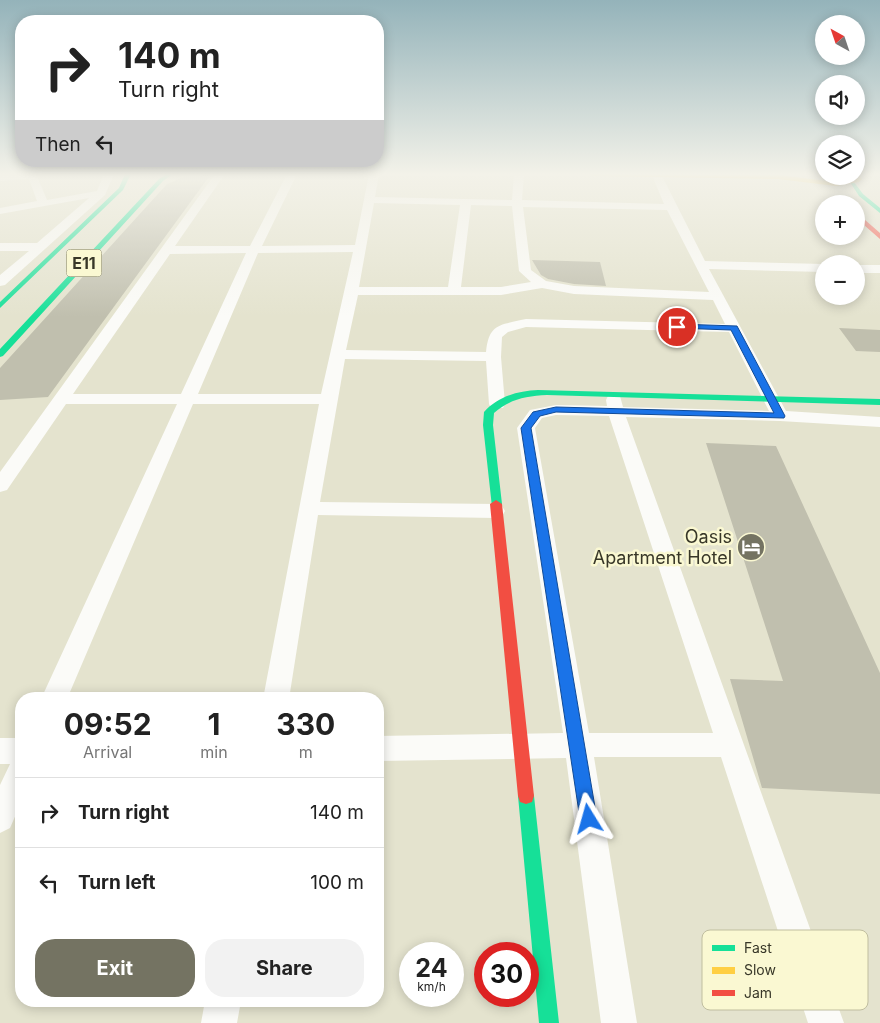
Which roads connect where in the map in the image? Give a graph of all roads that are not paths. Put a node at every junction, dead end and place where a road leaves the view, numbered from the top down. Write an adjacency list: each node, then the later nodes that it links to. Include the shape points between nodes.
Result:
1 (68, 222): 13 (street)
2 (87, 222): 26 (main road, E11)
3 (126, 222): 28 (main road, E11)
4 (187, 222): 16 (street)
5 (268, 222): 15 (street)
6 (364, 222): 14 (street)
7 (463, 222): 24 (street)
8 (519, 222): 22 (street, via 525,272)
9 (679, 222): 17 (street)
10 (865, 223): 11 (main road)
11 (880, 237)
12 (0, 247): 13 (street)
13 (39, 247): 21 (street)
14 (360, 248): 15 (street); 23 (street)
15 (254, 249): 16 (street); 31 (street)
16 (168, 250): 33 (street)
17 (701, 265): 18 (street); 25 (street)
18 (815, 268)
19 (865, 269): 20 (street)
20 (880, 269)
21 (0, 282)
22 (542, 284): 24 (street, via 510,291); 25 (street, via 574,290)
23 (352, 291): 24 (street); 29 (street)
24 (454, 291)
25 (717, 296): 27 (street)
26 (0, 306)
27 (734, 328): 30 (street, via 526,323 502,329 495,336); 32 (street)
28 (0, 354)
29 (338, 354): 30 (street); 34 (street)
30 (493, 357): 37 (street)
31 (187, 398): 33 (street); 34 (street); 43 (street)
32 (772, 398): 35 (main road); 36 (main road); 38 (street)
33 (60, 399): 40 (street)
34 (328, 399): 41 (street)
35 (880, 402)
36 (615, 403): 37 (main road, via 519,393 507,396); 38 (street); 45 (street, via 546,411 536,414 526,428); 46 (street)
37 (497, 404): 42 (main road, via 489,412 488,426)
38 (780, 416): 39 (street)
39 (880, 422)
40 (0, 486)
41 (309, 508): 42 (street); 44 (street)
42 (496, 511): 47 (main road)
43 (57, 692)
44 (277, 692)
45 (578, 745): 46 (street); 47 (street); 58 (street)
46 (731, 745): 53 (street)
47 (522, 748): 48 (street); 57 (main road)
48 (384, 749)
49 (0, 751): 50 (street)
50 (15, 751)
51 (15, 784): 52 (street)
52 (0, 818)
53 (794, 930)
54 (222, 1007): 56 (street)
55 (822, 1010): 59 (street)
56 (219, 1023)
57 (549, 1023)
58 (619, 1023)
59 (826, 1023)

